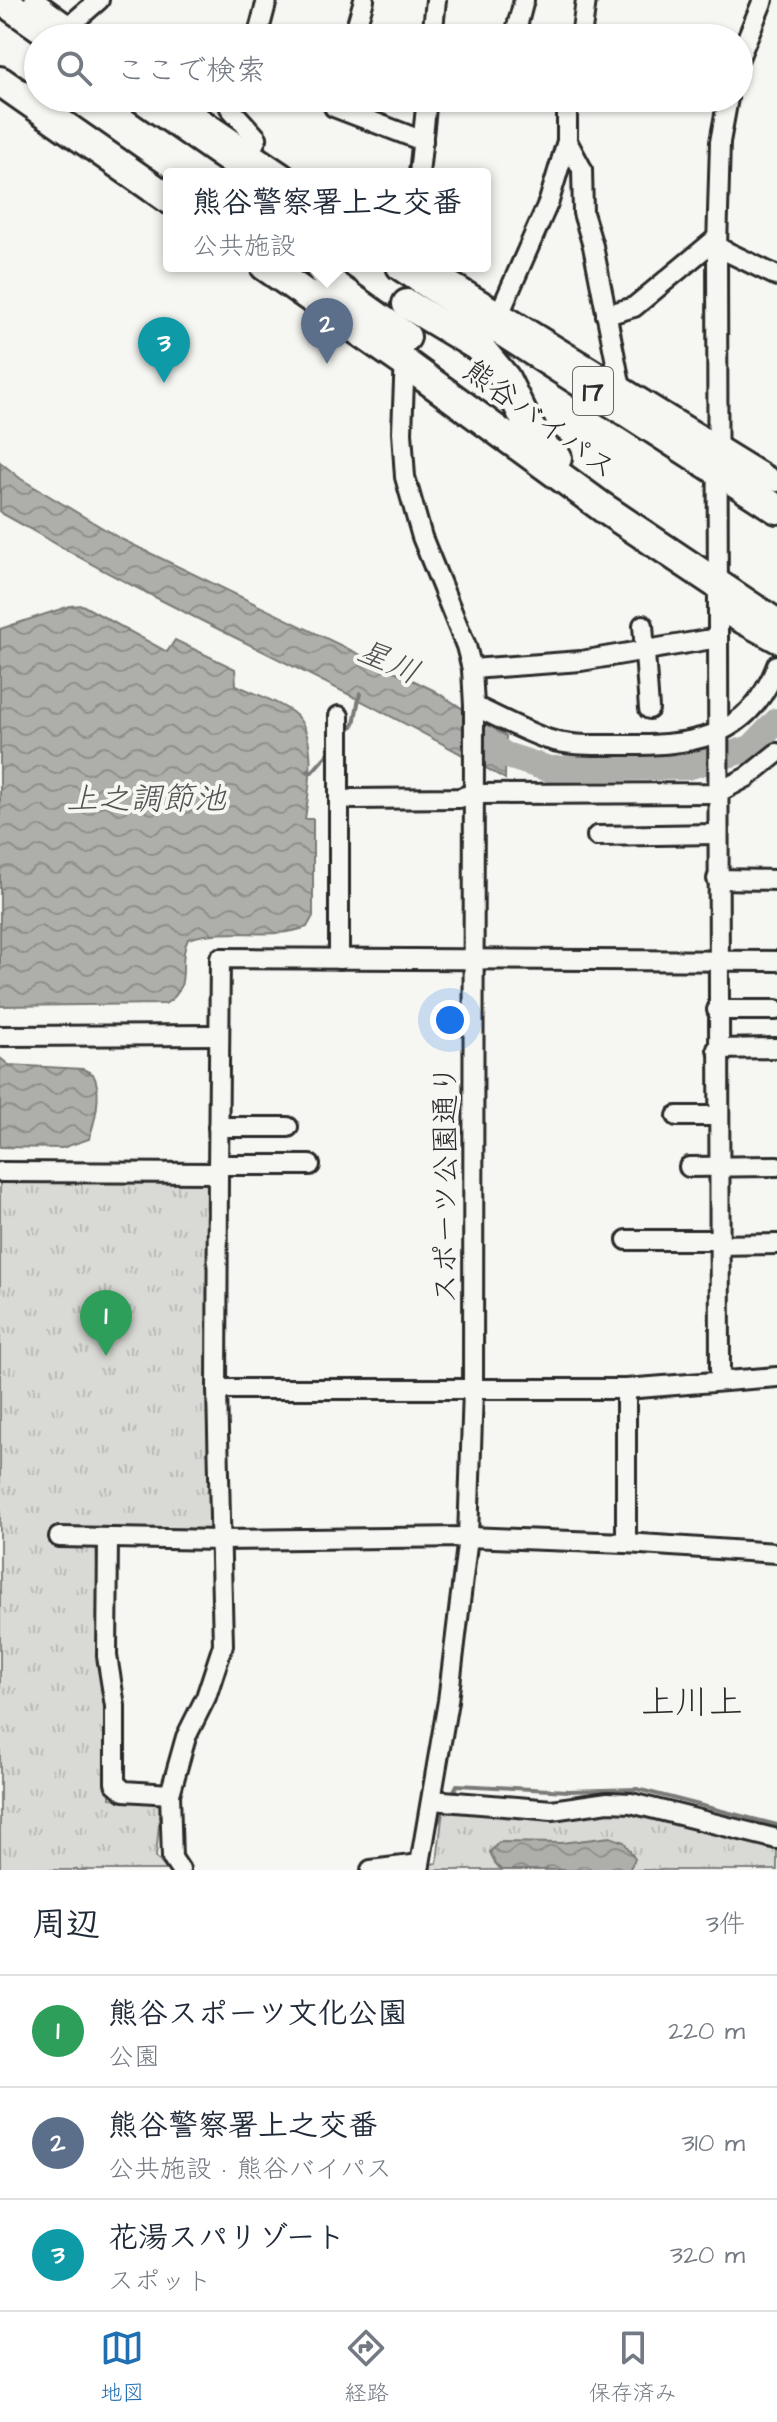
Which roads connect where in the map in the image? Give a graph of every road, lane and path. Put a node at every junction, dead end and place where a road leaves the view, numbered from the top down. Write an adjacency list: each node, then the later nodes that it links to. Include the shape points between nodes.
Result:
1 (2, 0): 10 (highway)
2 (34, 0): 11 (street)
3 (99, 0): 12 (street)
4 (267, 0): 13 (street)
5 (364, 0): 14 (street)
6 (436, 0): 15 (street)
7 (524, 0): 16 (street)
8 (586, 0): 17 (street)
9 (763, 0): 18 (street)
10 (48, 24)
11 (56, 24)
12 (72, 24)
13 (261, 24)
14 (357, 24)
15 (433, 24)
16 (518, 24)
17 (583, 24)
18 (753, 24)
19 (0, 81): 20 (highway)
20 (24, 98)
21 (44, 112): 33 (highway)
22 (165, 112): 31 (highway)
23 (189, 112): 31 (street)
24 (234, 112): 31 (street, via 257,138)
25 (347, 112): 29 (street)
26 (426, 112): 29 (street)
27 (567, 112): 30 (street)
28 (725, 112): 34 (street)
29 (423, 141): 32 (street)
30 (567, 141): 42 (street, via 549,201); 43 (street, via 582,169 583,213)
31 (250, 163)
32 (420, 168)
33 (163, 195)
34 (717, 242): 40 (street); 43 (street, via 634,307); 46 (street)
35 (275, 272): 44 (highway, 熊谷バイパス)
36 (324, 272): 44 (highway)
37 (411, 272): 41 (street, スポーツ公園通り)
38 (420, 272): 46 (highway, 熊谷バイパス / 17)
39 (422, 272): 42 (street)
40 (777, 276)
41 (407, 304): 44 (street, スポーツ公園通り); 49 (highway, via 480,348 505,378 543,447 610,499)
42 (501, 310): 45 (street)
43 (606, 315): 45 (street)
44 (405, 350): 49 (highway, 熊谷バイパス); 57 (street, スポーツ公園通り, via 405,477 412,510)
45 (621, 388): 46 (street)
46 (719, 459): 47 (street); 48 (highway, 熊谷バイパス / 17); 50 (street)
47 (777, 482)
48 (777, 509)
49 (616, 516): 50 (highway, 熊谷バイパス)
50 (718, 597): 51 (highway, 熊谷バイパス); 53 (street); 54 (street)
51 (777, 624)
52 (643, 625): 55 (street)
53 (718, 638): 55 (street); 61 (street)
54 (777, 643)
55 (645, 650): 57 (street); 59 (street)
56 (777, 665): 61 (street, via 753,707)
57 (472, 669): 58 (street, スポーツ公園通り)
58 (474, 706): 61 (street, via 570,744 661,746 699,741); 63 (street, スポーツ公園通り)
59 (649, 709)
60 (339, 716): 71 (street)
61 (718, 732): 64 (street)
62 (777, 753): 64 (street)
63 (473, 789): 64 (street); 65 (street, via 459,798); 70 (street, スポーツ公園通り)
64 (717, 793): 66 (street)
65 (352, 799)
66 (717, 834): 67 (street); 68 (street)
67 (597, 836)
68 (717, 879): 69 (street); 72 (street)
69 (777, 880)
70 (474, 958): 71 (street); 72 (street); 97 (street, スポーツ公園通り)
71 (339, 959): 76 (street, via 220,958)
72 (717, 961): 73 (street); 74 (street)
73 (777, 961)
74 (717, 1010): 75 (street); 79 (street)
75 (776, 1010)
76 (218, 1035): 77 (street); 82 (street)
77 (0, 1036)
78 (776, 1048): 79 (street)
79 (717, 1049): 81 (street)
80 (677, 1116): 81 (street)
81 (717, 1116): 87 (street)
82 (218, 1127): 83 (street); 88 (street)
83 (288, 1127)
84 (310, 1165): 88 (street)
85 (777, 1166): 87 (street)
86 (689, 1167): 87 (street)
87 (718, 1167): 91 (street)
88 (218, 1169): 89 (street); 95 (street)
89 (0, 1172)
90 (627, 1240): 91 (street)
91 (719, 1242): 92 (street); 94 (street)
92 (777, 1244)
93 (777, 1377): 94 (street)
94 (720, 1380): 96 (street)
95 (217, 1389): 97 (street); 101 (street)
96 (626, 1389): 97 (street); 102 (street)
97 (473, 1390): 99 (street, スポーツ公園通り)
98 (59, 1537): 100 (street)
99 (468, 1537): 101 (street); 102 (street); 105 (street, スポーツ公園通り)
100 (108, 1538): 101 (street); 104 (street, via 107,1656 115,1706 115,1783 124,1791)
101 (220, 1540): 104 (street, via 223,1645 186,1737)
102 (626, 1543): 103 (street)
103 (777, 1553)
104 (170, 1794): 108 (street, via 172,1858)
105 (432, 1800): 106 (street, via 552,1810 631,1803); 107 (street, スポーツ公園通り)
106 (777, 1839)
107 (420, 1867): 109 (street)
108 (180, 1870)
109 (371, 1870)

